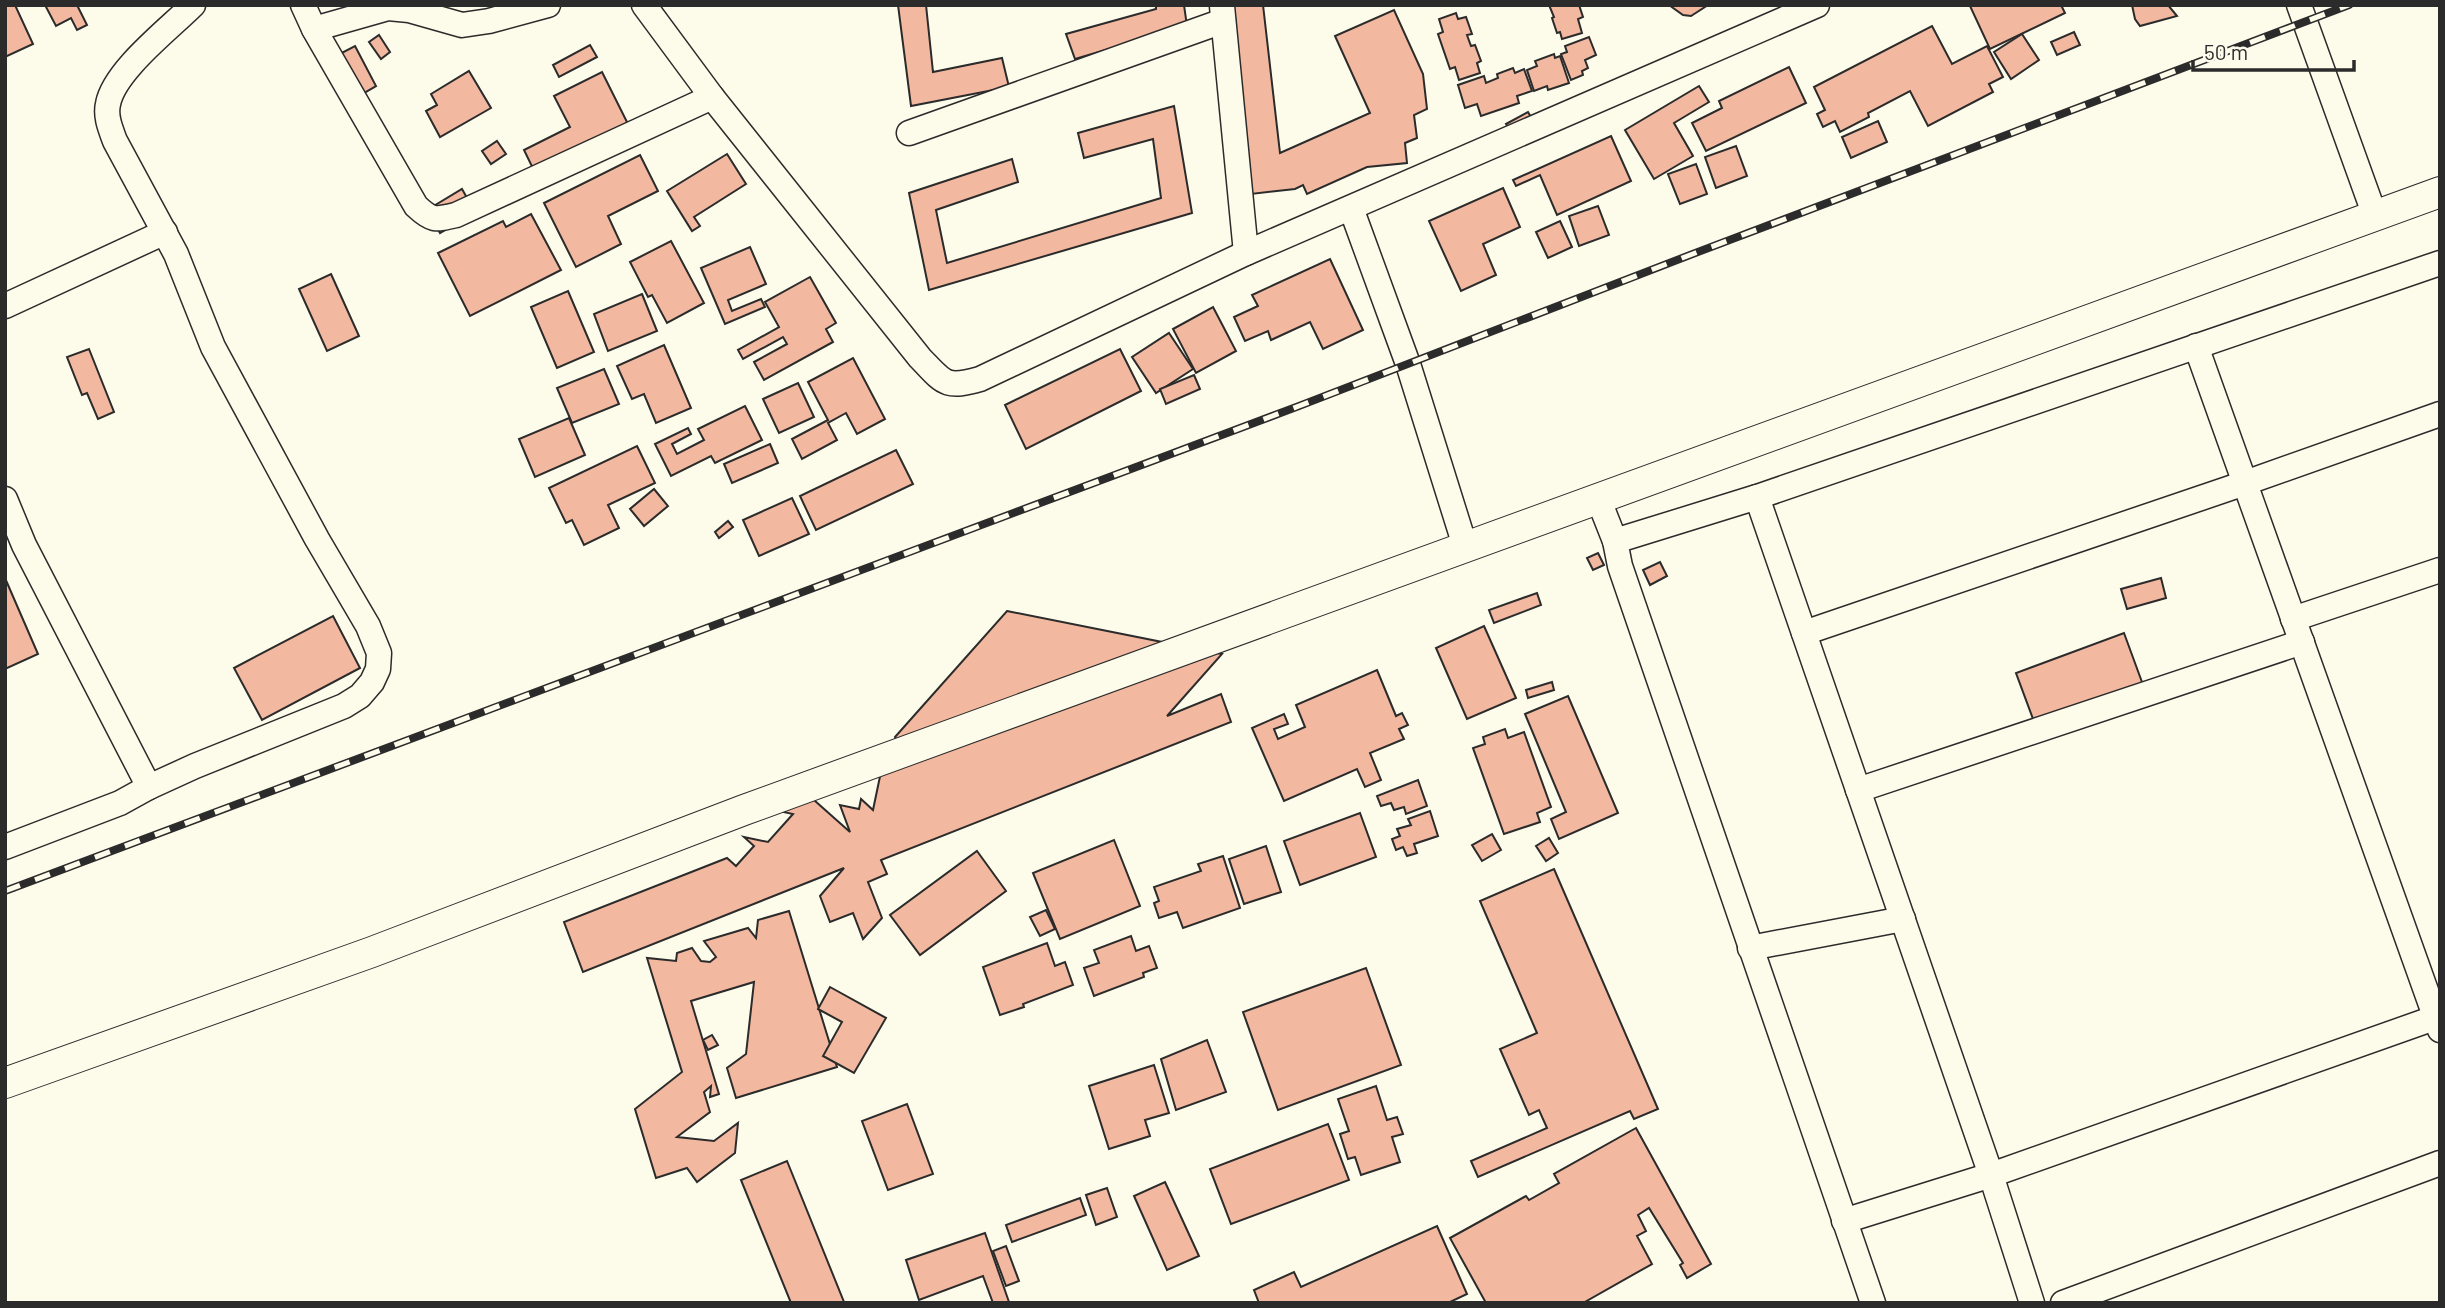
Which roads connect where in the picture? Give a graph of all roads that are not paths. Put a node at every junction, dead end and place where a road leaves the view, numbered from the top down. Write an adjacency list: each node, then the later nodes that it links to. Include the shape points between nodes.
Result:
1 (193, 5): 14 (street, via 136,61 113,90 107,106 116,141)
2 (303, 5): 8 (street)
3 (548, 5): 8 (street, via 462,24 388,8)
4 (643, 5): 9 (street)
5 (1817, 5): 12 (street)
6 (2299, 5): 13 (street)
7 (1222, 13): 10 (street); 15 (street)
8 (314, 29): 9 (street, via 416,206 437,220)
9 (712, 97): 15 (street, via 942,381 958,385 980,379)
10 (909, 133)
11 (2440, 192): 13 (main road)
12 (1351, 208): 15 (street); 25 (street, via 1408,364)
13 (2375, 216): 22 (main road)
14 (165, 232): 17 (street); 30 (street, via 213,347 379,653 372,682 344,706)
15 (1246, 253)
16 (2440, 263): 18 (street)
17 (5, 306)
18 (2196, 346): 20 (street); 21 (street)
19 (2440, 414): 20 (street)
20 (2245, 483): 27 (street); 28 (street)
21 (1757, 497): 24 (street); 28 (street)
22 (1598, 498): 24 (street); 25 (main road)
23 (5, 499): 30 (street, via 24,545)
24 (1615, 541): 34 (street)
25 (1465, 546): 36 (main road, via 744,810 372,952)
26 (2440, 570): 27 (street)
27 (2293, 619): 29 (street)
28 (1804, 633): 31 (street)
29 (2301, 642): 31 (street); 35 (street)
30 (149, 787): 32 (street, via 120,803)
31 (1858, 790): 33 (street)
32 (5, 847)
33 (1903, 919): 34 (street); 38 (street)
34 (1750, 948): 39 (street)
35 (2438, 1021): 38 (street)
36 (5, 1083)
37 (2440, 1163): 42 (street)
38 (1991, 1175): 39 (street); 41 (street)
39 (1844, 1221): 40 (street)
40 (1873, 1303)
41 (2032, 1303)
42 (2063, 1303)

